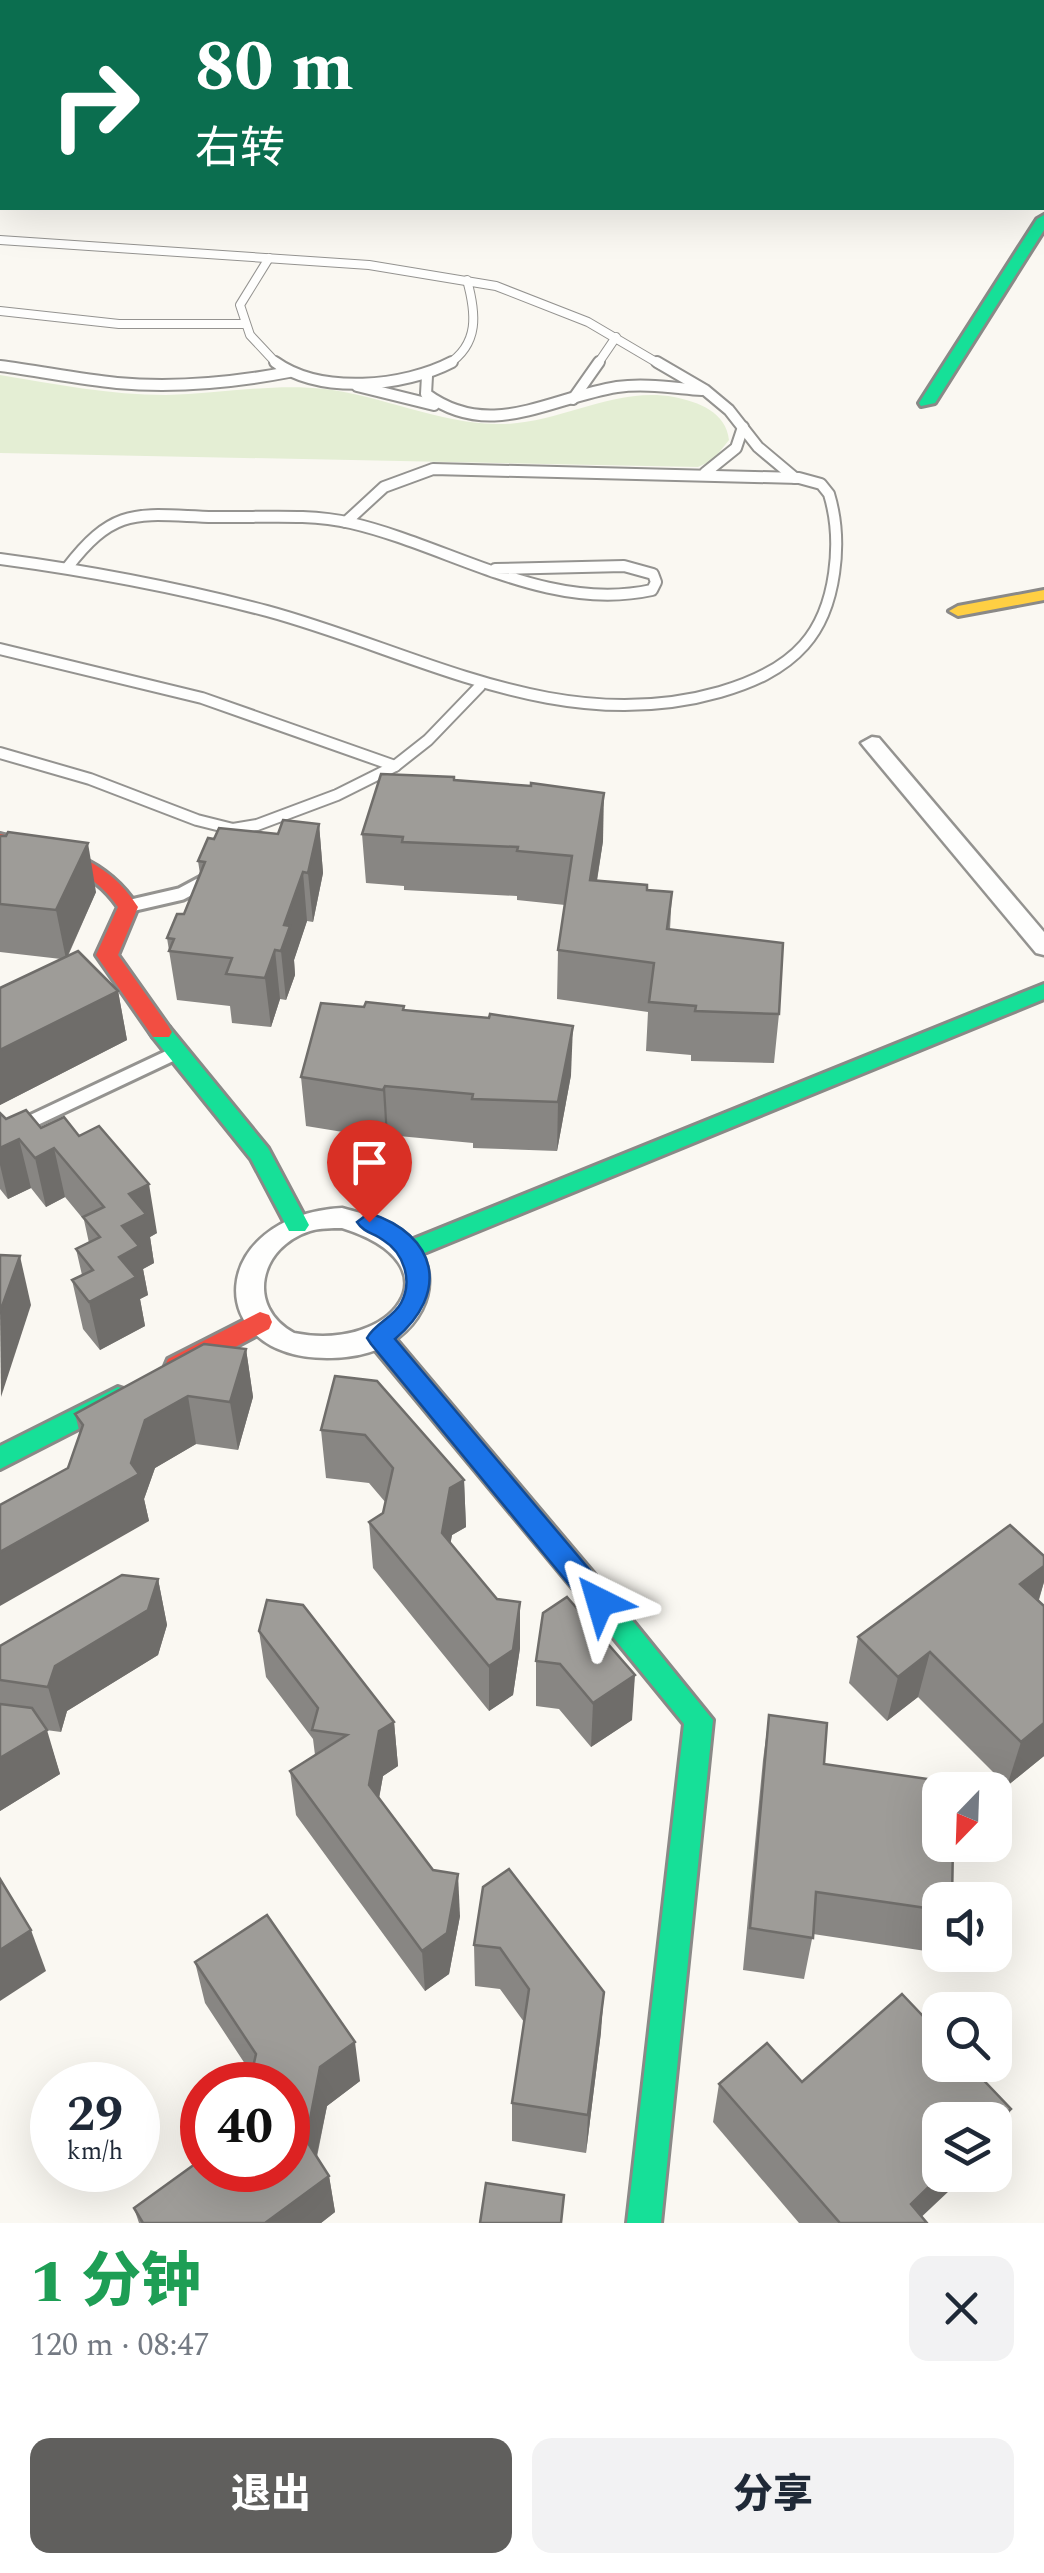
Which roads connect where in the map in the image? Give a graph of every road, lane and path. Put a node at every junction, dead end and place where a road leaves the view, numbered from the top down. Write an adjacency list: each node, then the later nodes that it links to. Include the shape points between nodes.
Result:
1 (1044, 218): 14 (street)
2 (0, 240): 3 (lane)
3 (269, 258): 4 (lane); 6 (lane, via 240,305)
4 (467, 280): 7 (lane, via 538,300); 10 (lane, via 475,320 466,350)
5 (0, 311): 6 (lane, via 120,324)
6 (243, 324): 9 (lane)
7 (616, 337): 12 (lane); 13 (lane)
8 (0, 366): 9 (lane, via 170,385)
9 (289, 372): 11 (lane)
10 (427, 376): 11 (lane); 15 (lane, via 426,394)
11 (335, 381): 15 (lane)
12 (705, 390): 13 (lane, via 622,386); 16 (lane)
13 (573, 399): 15 (lane, via 526,413)
14 (927, 403)
15 (450, 409)
16 (742, 427): 17 (lane, via 736,448); 18 (lane)
17 (702, 474): 18 (lane); 19 (lane, via 434,469 376,489)
18 (795, 478): 26 (lane, via 822,485 832,498 836,562 816,631 793,657 711,695 658,704 568,704)
19 (346, 522): 21 (lane, via 125,516 94,531); 22 (lane)
20 (0, 559): 21 (lane)
21 (67, 568): 26 (lane, via 302,622)
22 (495, 569): 22 (lane, via 596,599 638,595 656,582 652,574 624,566)
23 (1044, 595): 24 (street)
24 (958, 612)
25 (0, 649): 29 (lane, via 202,698)
26 (480, 686): 29 (lane)
27 (872, 743): 33 (street)
28 (0, 753): 29 (lane, via 90,778 234,835)
29 (395, 766)
30 (0, 840): 32 (street, via 78,862 122,892)
31 (220, 873): 32 (lane, via 181,894)
32 (128, 907): 35 (street, via 100,960)
33 (1044, 947)
34 (1044, 991): 38 (street)
35 (176, 1053): 36 (lane); 37 (street, via 260,1154)
36 (0, 1136)
37 (296, 1225): 38 (street, via 342,1218 369,1222); 39 (street, via 273,1238 250,1270 248,1300)
38 (410, 1250): 40 (street, via 419,1275 416,1300)
39 (260, 1322): 40 (street, via 292,1344 331,1350); 41 (street)
40 (380, 1338): 42 (street, via 699,1720)
41 (0, 1458)
42 (644, 2223)

